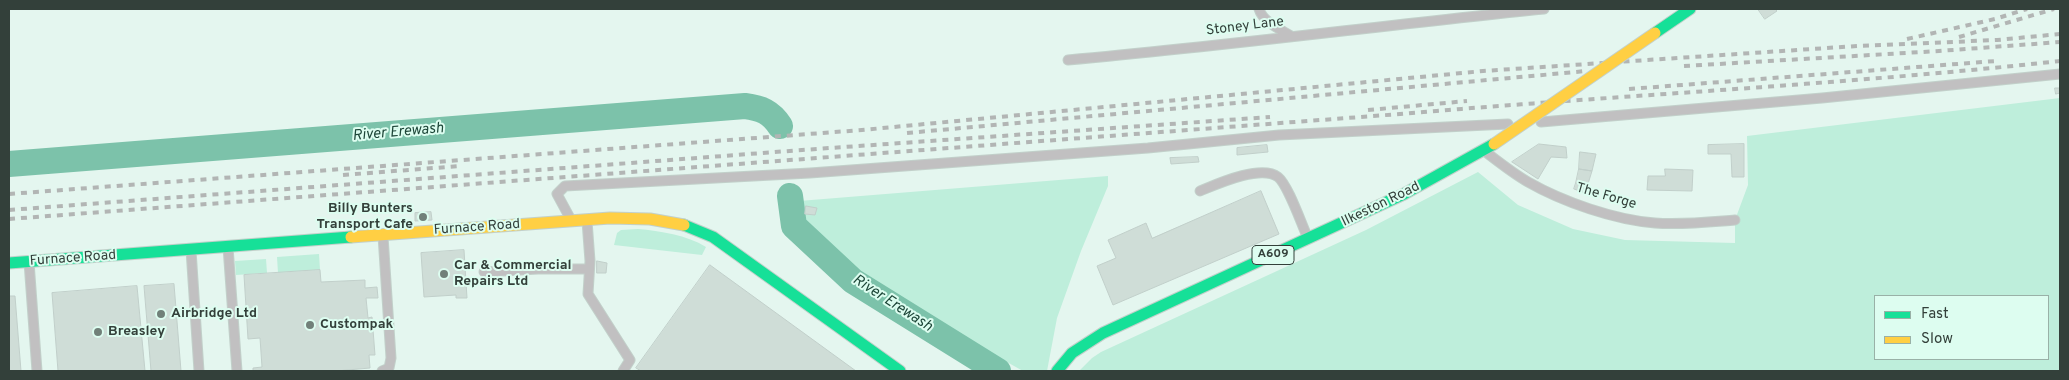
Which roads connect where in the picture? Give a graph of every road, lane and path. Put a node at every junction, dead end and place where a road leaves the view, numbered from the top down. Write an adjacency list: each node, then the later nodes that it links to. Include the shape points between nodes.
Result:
1 (1258, 9): 4 (lane, via 1274,26)
2 (1544, 9): 4 (lane, Stoney Lane)
3 (1690, 9): 7 (street, Ilkeston Road / A609, bridge)
4 (1292, 36): 5 (lane, Stoney Lane)
5 (1068, 60)
6 (2060, 74): 11 (lane, via 1596,118 1279,135 840,171 565,186 557,194)
7 (1489, 147): 10 (lane, The Forge, via 1527,182 1629,220 1688,224); 13 (street, Ilkeston Road / A609, via 1404,194)
8 (1200, 191): 13 (lane, via 1239,176 1272,174 1279,178 1286,190)
9 (586, 220): 11 (street, Furnace Road); 18 (lane); 25 (street, Furnace Road, via 646,217 699,230)
10 (1735, 220)
11 (571, 221): 12 (street, Furnace Road)
12 (382, 235): 14 (street, Furnace Road); 23 (lane, via 391,358 388,368)
13 (1308, 239): 26 (street, Ilkeston Road / A609, via 1103,333 1072,353)
14 (228, 247): 15 (street, Furnace Road); 22 (lane)
15 (191, 250): 16 (street, Furnace Road); 21 (lane)
16 (29, 257): 17 (street, Furnace Road); 20 (lane)
17 (9, 263)
18 (589, 269): 19 (lane); 24 (lane, via 588,294 630,360)
19 (484, 272)
20 (37, 371)
21 (199, 371)
22 (237, 371)
23 (382, 371)
24 (623, 371)
25 (900, 371)
26 (1057, 371)

